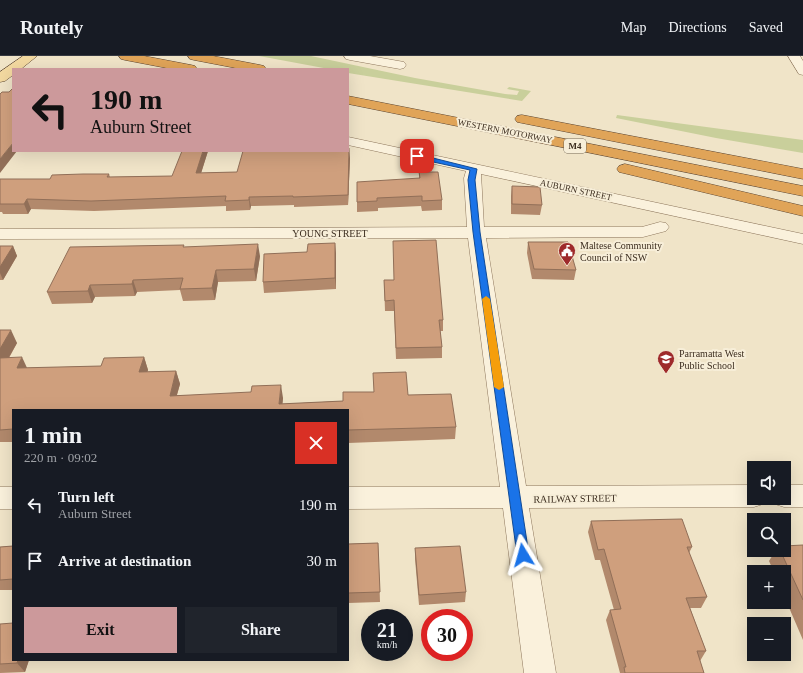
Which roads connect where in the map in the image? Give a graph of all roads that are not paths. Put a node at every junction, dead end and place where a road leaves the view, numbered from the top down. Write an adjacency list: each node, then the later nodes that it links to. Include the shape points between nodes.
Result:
1 (31, 56): 7 (main road)
2 (125, 56): 8 (highway)
3 (194, 56): 9 (highway)
4 (350, 56): 6 (street)
5 (794, 56): 11 (street)
6 (400, 65)
7 (15, 68)
8 (185, 68)
9 (255, 68)
10 (12, 70): 12 (main road)
11 (803, 71)
12 (0, 78)
13 (349, 100): 14 (highway, WESTERN MOTORWAY / M4)
14 (512, 125): 16 (highway, WESTERN MOTORWAY / M4); 20 (highway, WESTERN MOTORWAY / M4); 21 (highway, via 630,171)
15 (349, 141): 18 (street, AUBURN STREET)
16 (674, 149): 17 (highway, M4); 19 (highway, WESTERN MOTORWAY / M4)
17 (803, 163)
18 (474, 169): 23 (street, via 472,180); 25 (street, AUBURN STREET)
19 (803, 174)
20 (803, 191)
21 (803, 211)
22 (660, 227): 23 (street, YOUNG STREET, via 643,232)
23 (476, 232): 24 (street, YOUNG STREET); 32 (street)
24 (0, 234)
25 (803, 240)
26 (747, 496): 32 (street, RAILWAY STREET)
27 (791, 496): 28 (street)
28 (803, 496)
29 (0, 498): 30 (street)
30 (12, 498)
31 (349, 498): 32 (street, RAILWAY STREET)
32 (515, 498): 33 (street)
33 (540, 673)

